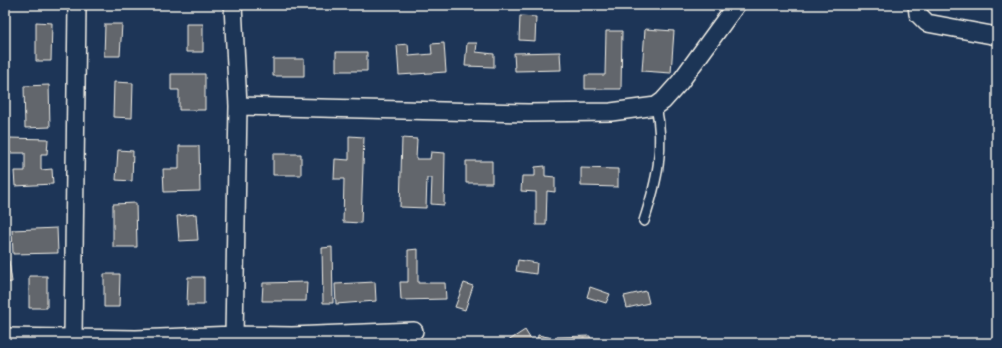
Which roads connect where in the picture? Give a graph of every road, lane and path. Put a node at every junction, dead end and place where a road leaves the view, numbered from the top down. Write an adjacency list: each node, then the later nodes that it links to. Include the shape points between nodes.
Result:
1 (77, 5): 12 (street)
2 (233, 5): 6 (street)
3 (736, 5): 7 (street, via 688,71)
4 (917, 5): 5 (street, via 918,14 927,23)
5 (997, 36)
6 (238, 106): 7 (street, via 528,113 611,112); 10 (street)
7 (656, 106): 8 (lane, via 661,145 658,173)
8 (644, 221)
9 (414, 331): 13 (street)
10 (234, 335): 13 (street); 14 (street)
11 (5, 337): 12 (street)
12 (73, 337): 14 (street)
13 (292, 339)
14 (136, 341)

